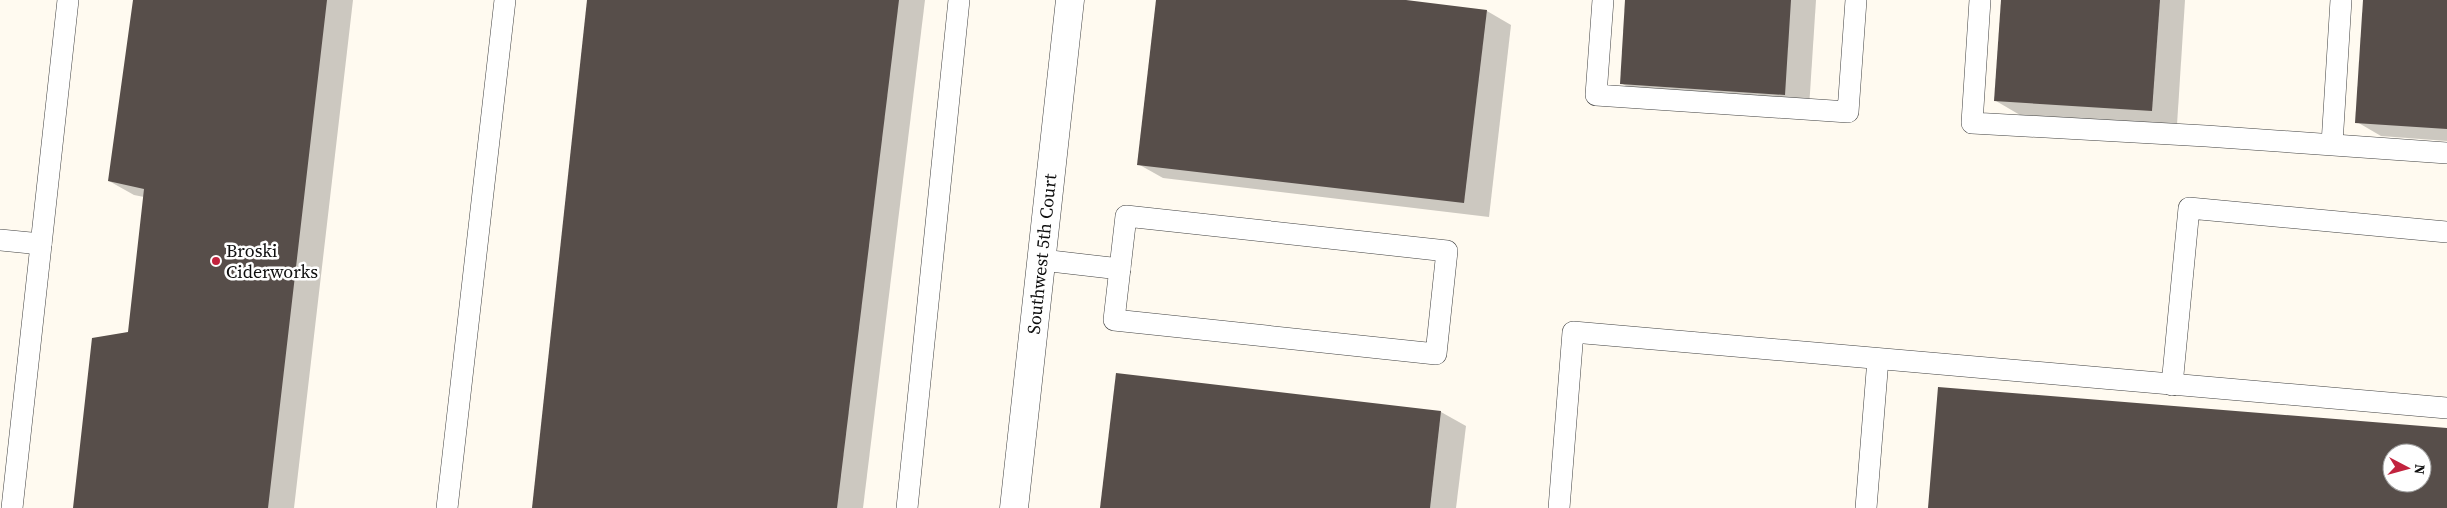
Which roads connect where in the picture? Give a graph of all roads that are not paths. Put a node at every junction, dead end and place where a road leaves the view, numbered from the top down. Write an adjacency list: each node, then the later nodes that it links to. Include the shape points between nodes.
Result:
1 (68, 0): 13 (lane)
2 (505, 0): 20 (lane)
3 (959, 0): 21 (lane)
4 (1070, 0): 14 (street, Southwest 5th Court)
5 (1603, 0): 6 (lane, via 1596,95 1848,112)
6 (1856, 0)
7 (1980, 0): 9 (lane, via 1972,123)
8 (2341, 0): 9 (lane)
9 (2332, 144): 10 (lane)
10 (2447, 153)
11 (2447, 232): 17 (lane, via 2188,208)
12 (0, 240): 13 (lane)
13 (41, 244): 19 (lane)
14 (1042, 260): 15 (lane); 22 (street, Southwest 5th Court)
15 (1120, 269): 15 (lane, via 1114,320 1436,354 1447,252 1126,216)
16 (1878, 359): 17 (lane); 23 (lane, via 1573,332); 24 (lane)
17 (2172, 385): 18 (lane)
18 (2447, 408)
19 (12, 508)
20 (447, 508)
21 (907, 508)
22 (1014, 508)
23 (1559, 508)
24 (1866, 508)

